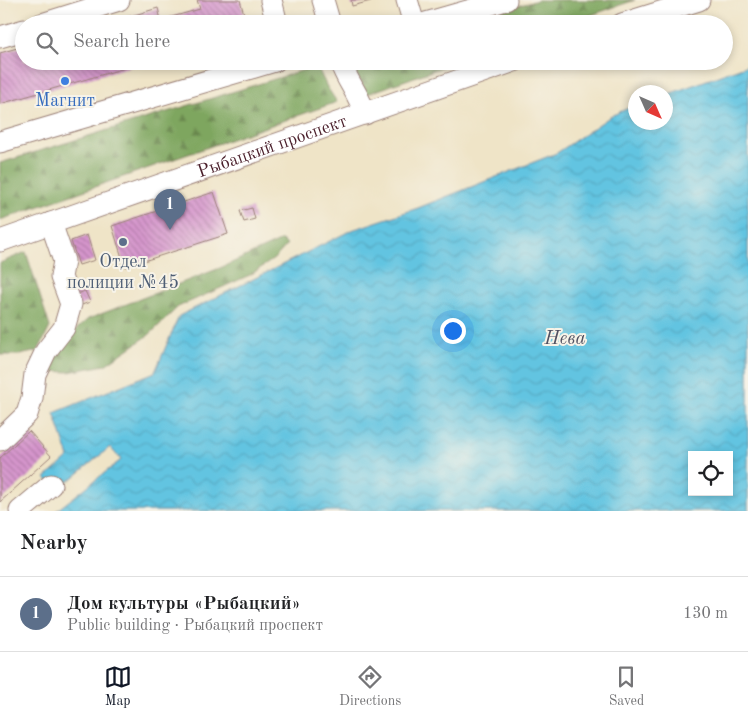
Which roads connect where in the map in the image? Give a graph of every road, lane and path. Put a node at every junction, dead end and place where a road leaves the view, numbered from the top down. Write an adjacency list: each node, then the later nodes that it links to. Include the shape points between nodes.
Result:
1 (120, 0): 7 (street)
2 (271, 0): 8 (street)
3 (323, 0): 9 (street)
4 (408, 0): 10 (street)
5 (506, 0): 11 (street)
6 (700, 0): 12 (street)
7 (71, 15)
8 (275, 15)
9 (327, 15)
10 (412, 15)
11 (454, 15)
12 (648, 15)
13 (15, 33): 14 (street)
14 (0, 37)
15 (244, 70): 19 (street)
16 (343, 70): 18 (street)
17 (489, 70): 18 (street, Рыбацкий проспект)
18 (365, 114): 20 (street, Рыбацкий проспект)
19 (0, 142)
20 (51, 223): 21 (street, Рыбацкий проспект); 22 (street, via 64,262 61,277 71,304 64,328 46,351 36,374 27,414)
21 (0, 241)
22 (0, 440)
23 (51, 485): 24 (street)
24 (20, 511)

